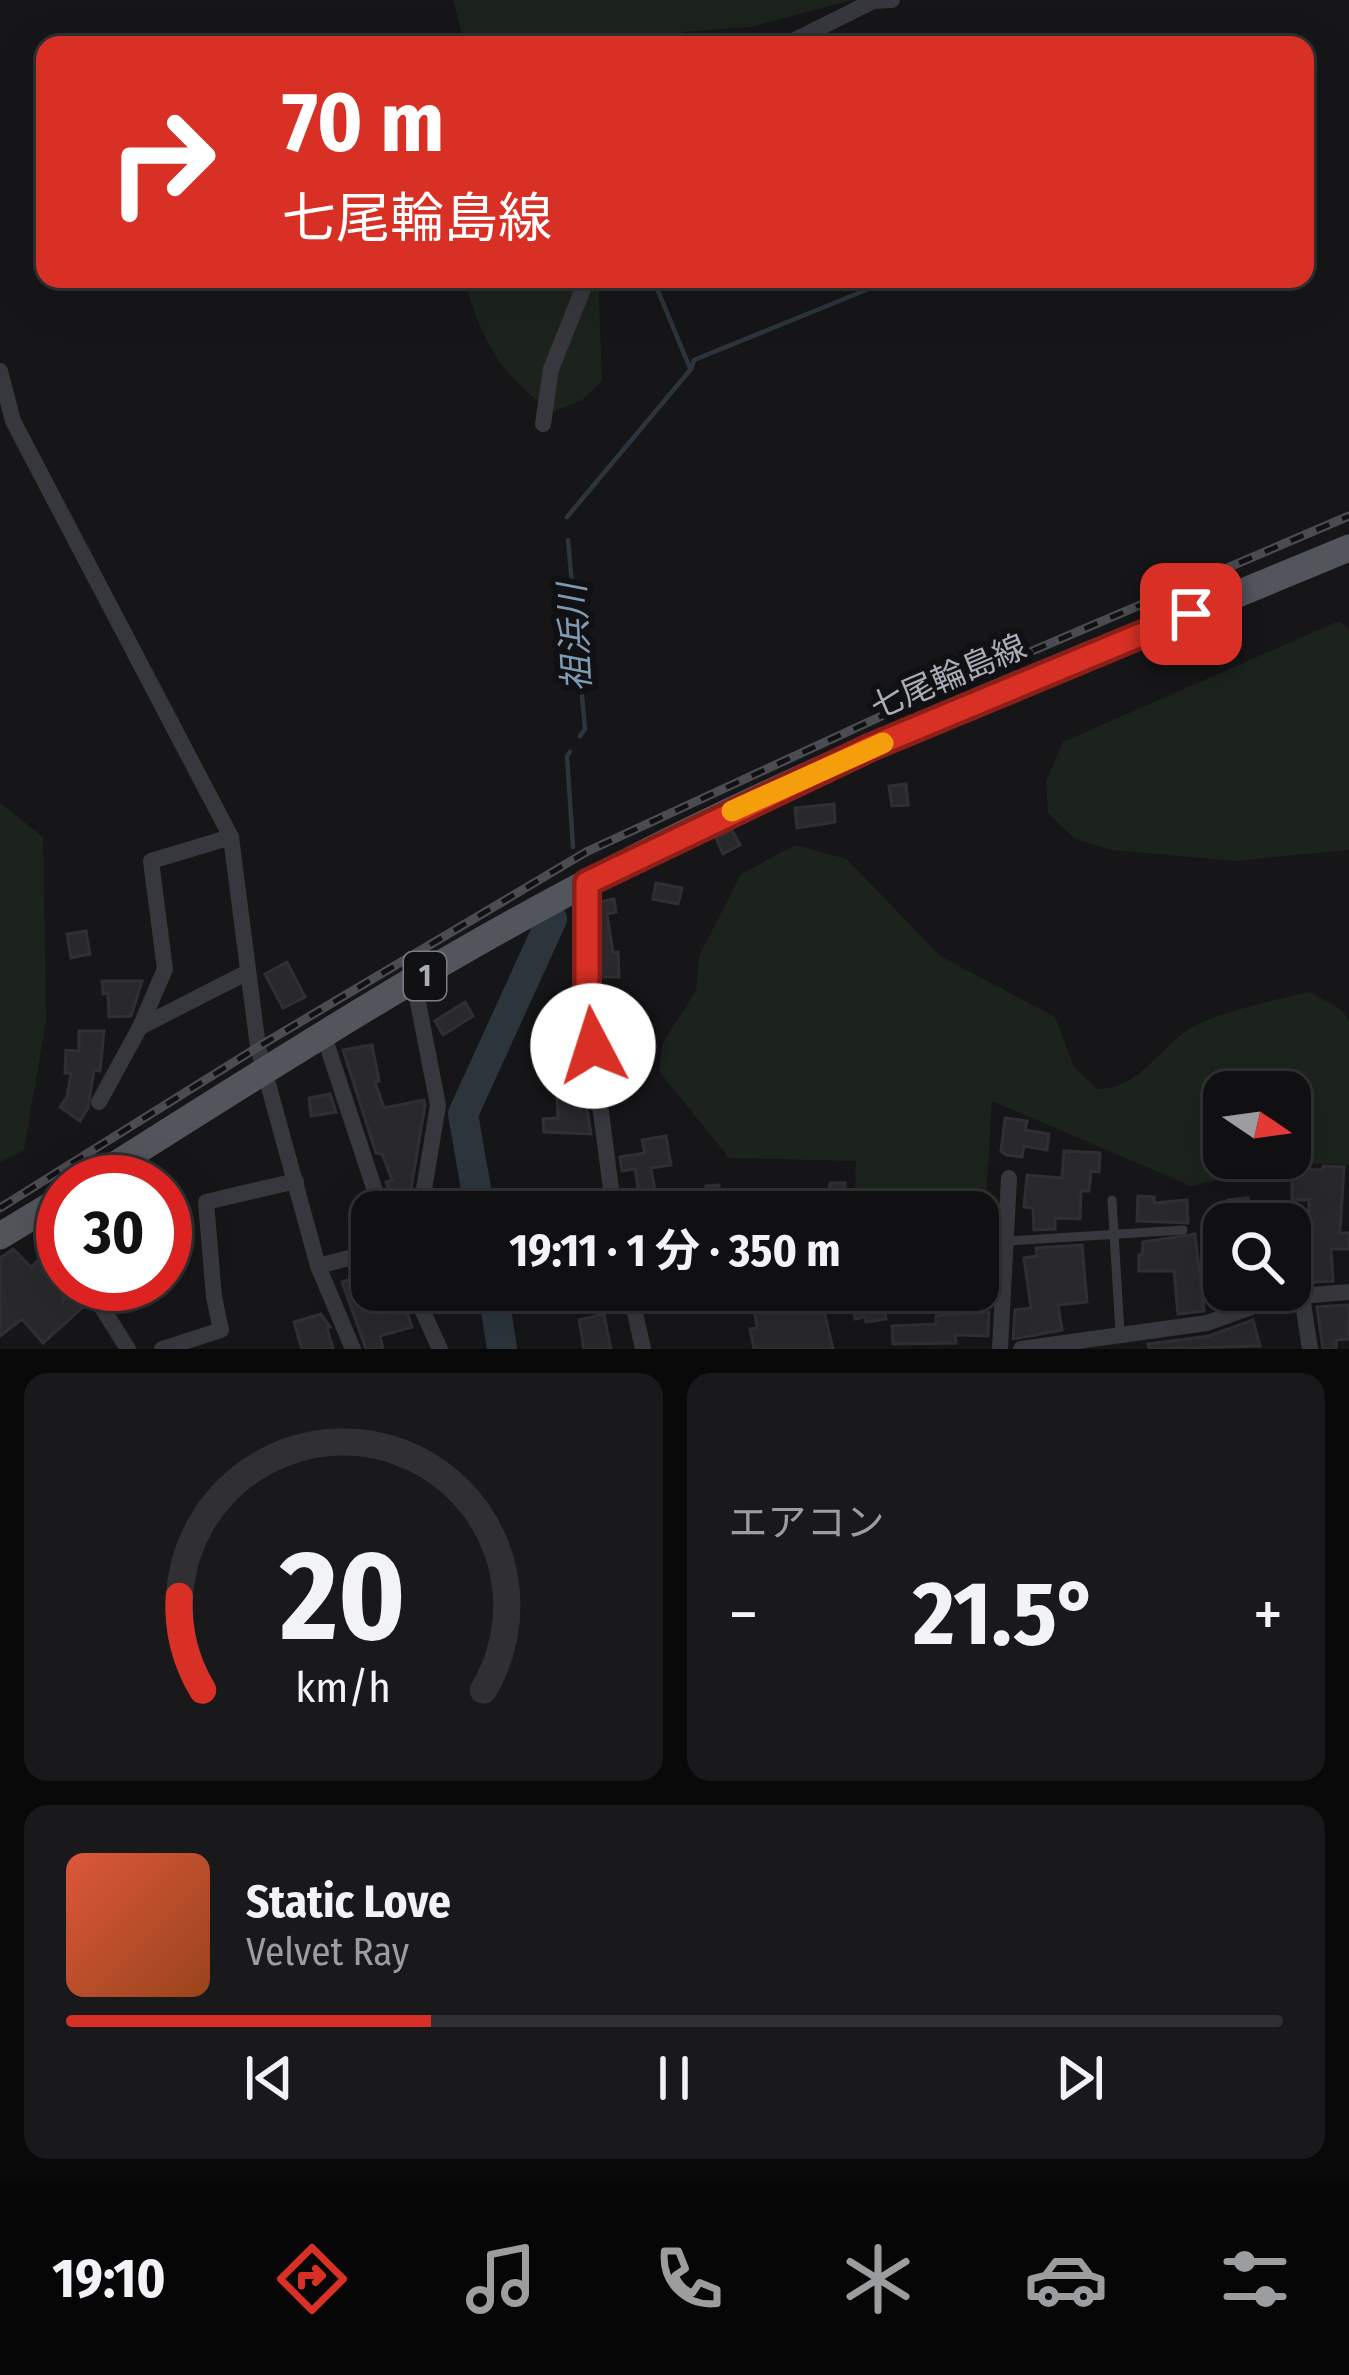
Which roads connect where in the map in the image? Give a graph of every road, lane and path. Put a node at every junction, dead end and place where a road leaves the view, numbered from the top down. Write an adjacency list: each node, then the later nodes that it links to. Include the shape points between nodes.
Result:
1 (892, 0): 2 (street)
2 (803, 36)
3 (583, 288): 5 (street, via 551,369)
4 (0, 371): 7 (street, via 13,421)
5 (543, 424)
6 (1349, 548): 8 (main road, 七尾輪島線 / 1, via 871,747)
7 (231, 838): 9 (street); 11 (street, via 151,861 165,969)
8 (587, 883): 10 (main road, 七尾輪島線 / 1); 20 (street, via 587,1005)
9 (246, 973): 11 (street); 13 (street)
10 (414, 982): 12 (main road, 七尾輪島線 / 1); 19 (street, via 438,1105)
11 (140, 1028): 14 (street)
12 (324, 1036): 13 (main road, 七尾輪島線 / 1); 18 (street)
13 (265, 1071): 15 (main road, 七尾輪島線 / 1); 17 (street)
14 (99, 1102)
15 (131, 1155)
16 (1009, 1178): 26 (street)
17 (296, 1181): 28 (street); 38 (street, via 206,1202 221,1330)
18 (375, 1191)
19 (424, 1191)
20 (611, 1191)
21 (1112, 1200): 24 (lane)
22 (36, 1214): 25 (main road)
23 (1184, 1230): 24 (lane)
24 (1112, 1234): 26 (lane); 36 (lane)
25 (0, 1236)
26 (1008, 1241): 42 (street)
27 (351, 1258): 28 (street)
28 (319, 1266): 39 (street)
29 (1349, 1292): 30 (street)
30 (1311, 1295)
31 (105, 1311): 37 (street)
32 (423, 1311): 40 (street)
33 (635, 1311): 41 (street)
34 (1240, 1311): 36 (street)
35 (1304, 1311): 44 (street)
36 (1120, 1334): 43 (street)
37 (128, 1349)
38 (162, 1349)
39 (352, 1349)
40 (440, 1349)
41 (643, 1349)
42 (1000, 1349)
43 (1021, 1349)
44 (1310, 1349)

